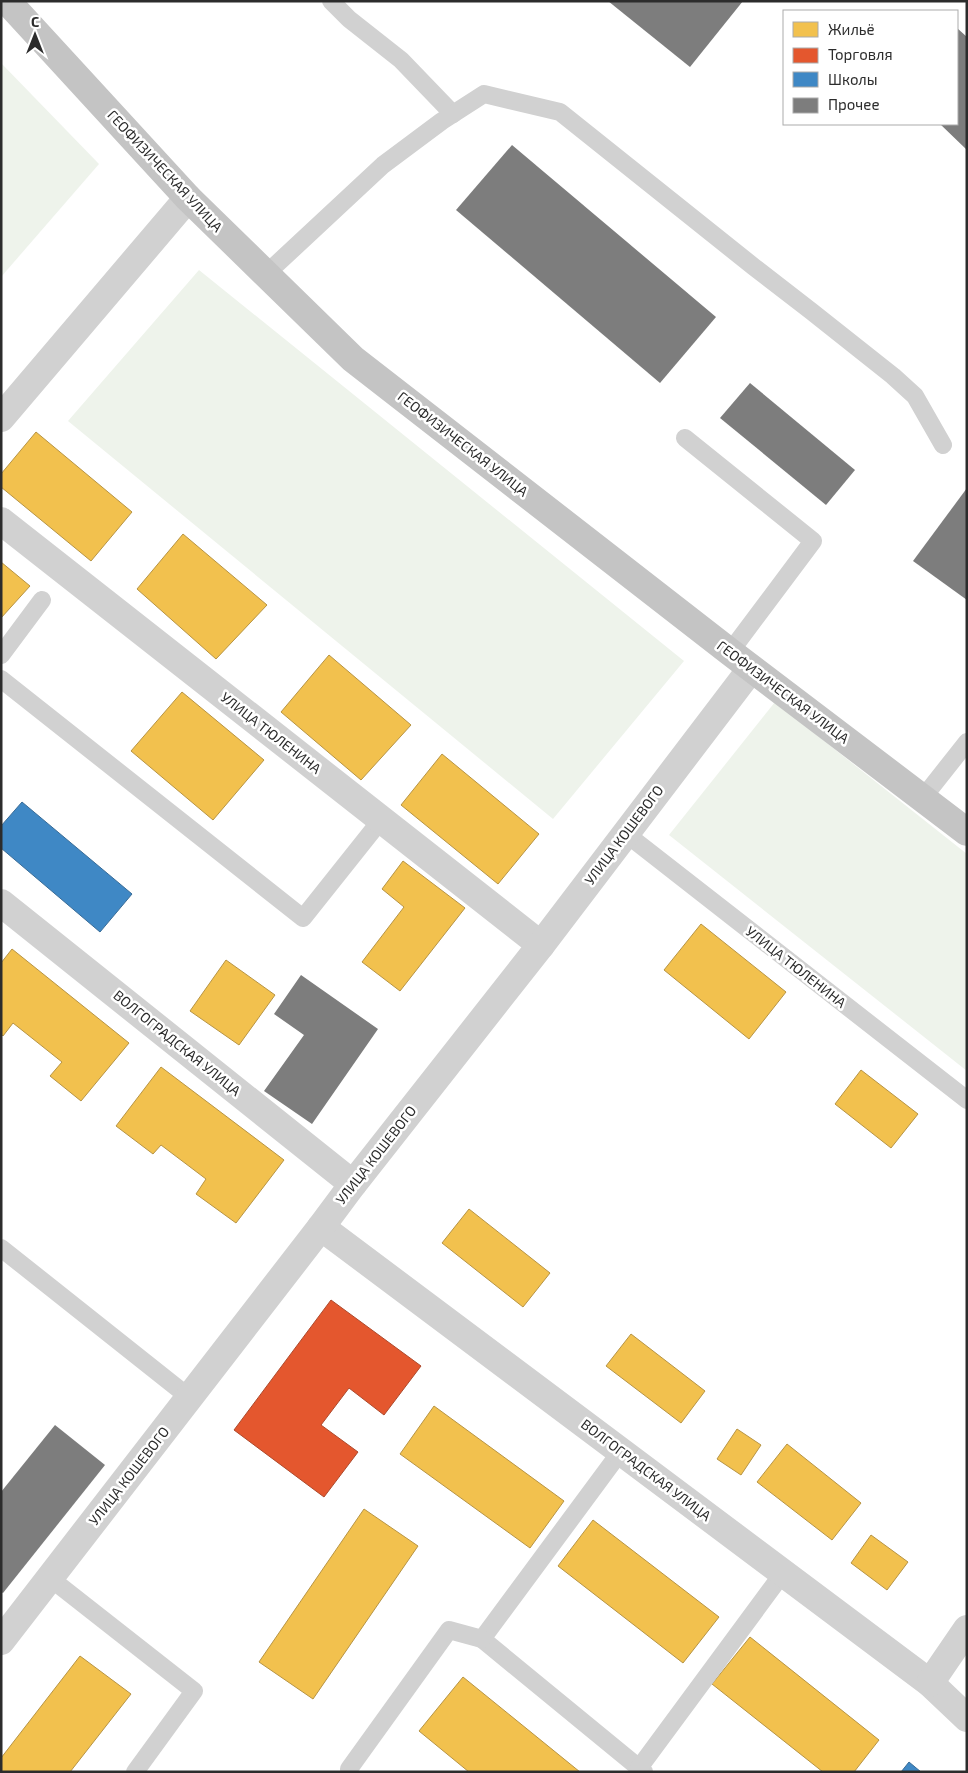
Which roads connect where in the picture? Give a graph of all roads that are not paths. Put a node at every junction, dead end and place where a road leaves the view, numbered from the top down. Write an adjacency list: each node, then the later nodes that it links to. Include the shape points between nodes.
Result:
1 (8, 1): 4 (main road, ГЕОФИЗИЧЕСКАЯ УЛИЦА)
2 (331, 1): 3 (lane, via 401,60)
3 (453, 114): 5 (lane, via 383,165); 8 (lane, via 484,94 560,112 893,376 915,396)
4 (188, 198): 5 (main road, ГЕОФИЗИЧЕСКАЯ УЛИЦА); 6 (street)
5 (266, 274): 11 (main road, ГЕОФИЗИЧЕСКАЯ УЛИЦА, via 353,359)
6 (1, 418)
7 (685, 438): 11 (lane, via 813,541)
8 (944, 445)
9 (1, 521): 17 (street, УЛИЦА ТЮЛЕНИНА)
10 (42, 600): 12 (lane)
11 (730, 652): 13 (main road, ГЕОФИЗИЧЕСКАЯ УЛИЦА)
12 (1, 655)
13 (752, 669): 16 (main road, ГЕОФИЗИЧЕСКАЯ УЛИЦА); 19 (street, УЛИЦА КОШЕВОГО)
14 (1, 678): 17 (lane, via 303,918)
15 (967, 742): 16 (lane)
16 (922, 799): 18 (main road, ГЕОФИЗИЧЕСКАЯ УЛИЦА)
17 (381, 820): 21 (street, УЛИЦА ТЮЛЕНИНА)
18 (967, 832)
19 (625, 834): 21 (street, УЛИЦА КОШЕВОГО); 22 (lane, УЛИЦА ТЮЛЕНИНА)
20 (1, 903): 23 (street, ВОЛГОГРАДСКАЯ УЛИЦА)
21 (540, 945): 23 (street, УЛИЦА КОШЕВОГО)
22 (967, 1100)
23 (352, 1184): 24 (street, УЛИЦА КОШЕВОГО)
24 (321, 1227): 26 (street, УЛИЦА КОШЕВОГО); 27 (street, ВОЛГОГРАДСКАЯ УЛИЦА)
25 (1, 1248): 26 (lane)
26 (190, 1398): 29 (street, УЛИЦА КОШЕВОГО)
27 (621, 1451): 28 (street, ВОЛГОГРАДСКАЯ УЛИЦА); 32 (lane)
28 (784, 1573): 33 (street, ВОЛГОГРАДСКАЯ УЛИЦА); 36 (lane)
29 (50, 1578): 30 (street, УЛИЦА КОШЕВОГО); 37 (lane, via 194,1692)
30 (5, 1628)
31 (967, 1629): 33 (street)
32 (482, 1639): 35 (lane, via 449,1630); 36 (lane)
33 (930, 1683): 34 (street, ВОЛГОГРАДСКАЯ УЛИЦА)
34 (967, 1718)
35 (348, 1770)
36 (642, 1770)
37 (135, 1772)

